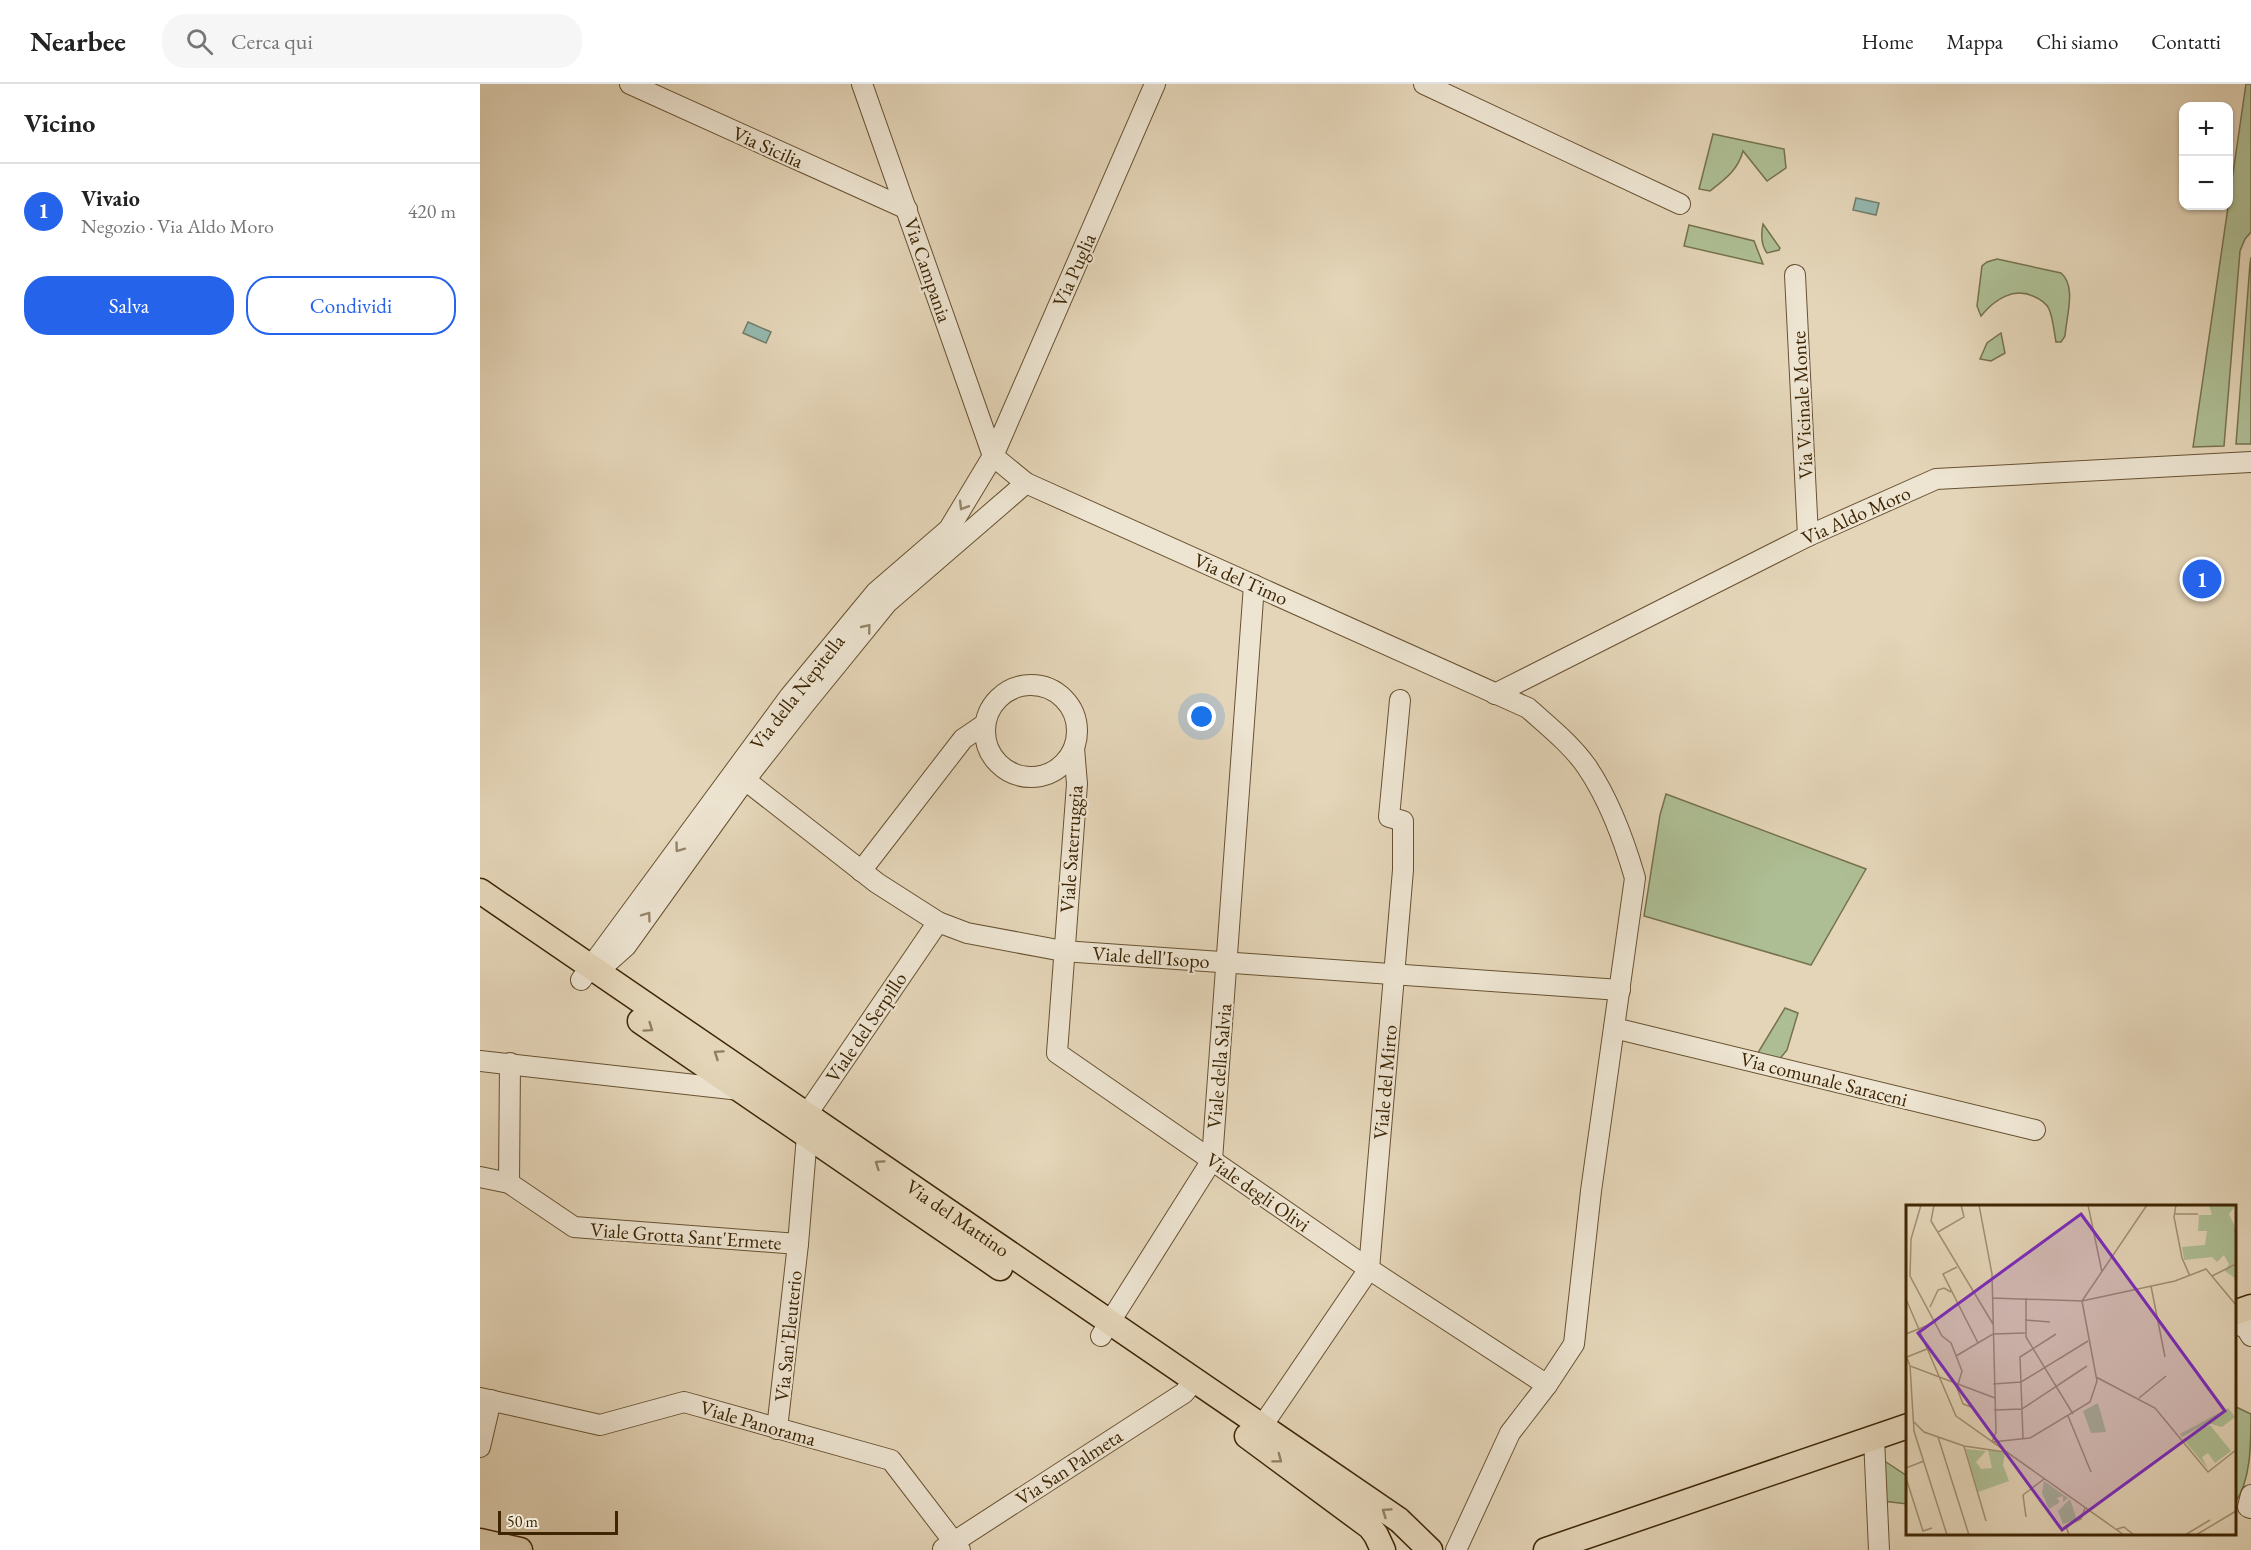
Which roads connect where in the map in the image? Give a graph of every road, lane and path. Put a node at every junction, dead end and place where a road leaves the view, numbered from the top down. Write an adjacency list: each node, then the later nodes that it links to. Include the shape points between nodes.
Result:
1 (630, 84): 6 (street, Via Sicilia)
2 (862, 84): 6 (street, Via Campania)
3 (1155, 84): 8 (street, Via Puglia)
4 (1424, 84): 5 (street)
5 (1680, 204)
6 (907, 209): 8 (street, Via Campania)
7 (1795, 275): 11 (street, Via Vicinale Monte)
8 (993, 456): 10 (street, Via del Timo); 17 (street, Via della Nepitella, one-way to 17, via 949,530 876,592 790,696)
9 (2251, 462): 11 (street, Via Aldo Moro, via 1936,479)
10 (1026, 483): 12 (street, Via del Timo); 17 (street, Via della Nepitella, one-way to 10, via 887,603)
11 (1808, 536): 13 (street, Via Aldo Moro)
12 (1254, 585): 13 (street, Via del Timo); 25 (street, Viale della Salvia)
13 (1495, 694): 28 (street, Via del Timo, via 1528,708 1587,766 1624,840 1635,878)
14 (1400, 700): 27 (street, Viale del Mirto, via 1389,817 1403,821)
15 (985, 724): 16 (street, Viale Saterruggia, via 990,753 1011,774 1041,777 1055,771); 16 (street, Viale Saterruggia, via 1000,697 1028,685 1043,687 1068,704 1075,718); 18 (street, Viale Saterruggia, via 963,739)
16 (1074, 748): 23 (street, Viale Saterruggia, via 1077,784)
17 (740, 776): 18 (street, Viale dell'Isopo); 22 (street, Via della Nepitella)
18 (861, 871): 21 (street, Viale dell'Isopo)
19 (480, 891): 24 (main road, Via del Mattino)
20 (480, 911): 26 (main road, Via del Mattino)
21 (938, 922): 23 (street, Viale dell'Isopo, via 967,933); 34 (street, Viale del Serpillo)
22 (619, 943): 24 (street); 26 (street, Via della Nepitella); 29 (street, Via della Nepitella, via 625,982)
23 (1063, 951): 25 (street, Viale dell'Isopo); 36 (street, Viale degli Olivi, via 1056,1053)
24 (568, 952): 26 (main road, Via del Mattino)
25 (1227, 963): 27 (street, Viale dell'Isopo); 36 (street, Viale della Salvia)
26 (585, 974): 29 (main road, Via del Mattino); 33 (main road, Via del Mattino, one-way to 33)
27 (1394, 974): 28 (street, Viale dell'Isopo); 40 (street, Viale del Mirto)
28 (1620, 990): 30 (street)
29 (632, 995): 33 (main road, Via del Mattino, one-way to 29)
30 (1614, 1028): 35 (street, Via comunale Saraceni); 46 (street, via 1574,1344)
31 (480, 1061): 32 (street)
32 (510, 1063): 33 (street); 38 (street)
33 (745, 1083): 34 (main road, Via del Mattino)
34 (807, 1125): 39 (street, Via San'Eleuterio); 44 (main road, Via del Mattino)
35 (2035, 1130)
36 (1212, 1160): 40 (street, Viale degli Olivi); 44 (street, Viale della Salvia)
37 (480, 1177): 38 (street, Viale Grotta Sant'Ermete)
38 (510, 1183): 39 (street, Viale Grotta Sant'Ermete, via 574,1227)
39 (798, 1244): 50 (street, Via San'Eleuterio)
40 (1369, 1269): 46 (street, Viale degli Olivi); 51 (street, Viale del Mirto)
41 (2251, 1308): 42 (main road)
42 (2236, 1314)
43 (2236, 1323): 45 (street)
44 (1105, 1330): 47 (main road, Via del Mattino)
45 (2251, 1336)
46 (1547, 1385): 62 (street, via 1510,1432)
47 (1189, 1387): 51 (main road, Via del Mattino); 57 (street, Via San Palmeta)
48 (485, 1399): 50 (street, Viale Panorama, via 600,1425 684,1402); 53 (street)
49 (1906, 1427): 52 (main road)
50 (777, 1429): 57 (street, Viale Panorama, via 891,1460)
51 (1257, 1434): 60 (main road, Via del Mattino, one-way to 60, via 1370,1527); 61 (main road, Via del Mattino, one-way to 51, via 1399,1520)
52 (1874, 1438): 58 (main road); 63 (street)
53 (480, 1447)
54 (2251, 1495): 55 (street)
55 (2251, 1508)
56 (480, 1541): 59 (main road)
57 (951, 1548)
58 (1549, 1549)
59 (520, 1550)
60 (1383, 1550)
61 (1430, 1550)
62 (1456, 1550)
63 (1879, 1550)

